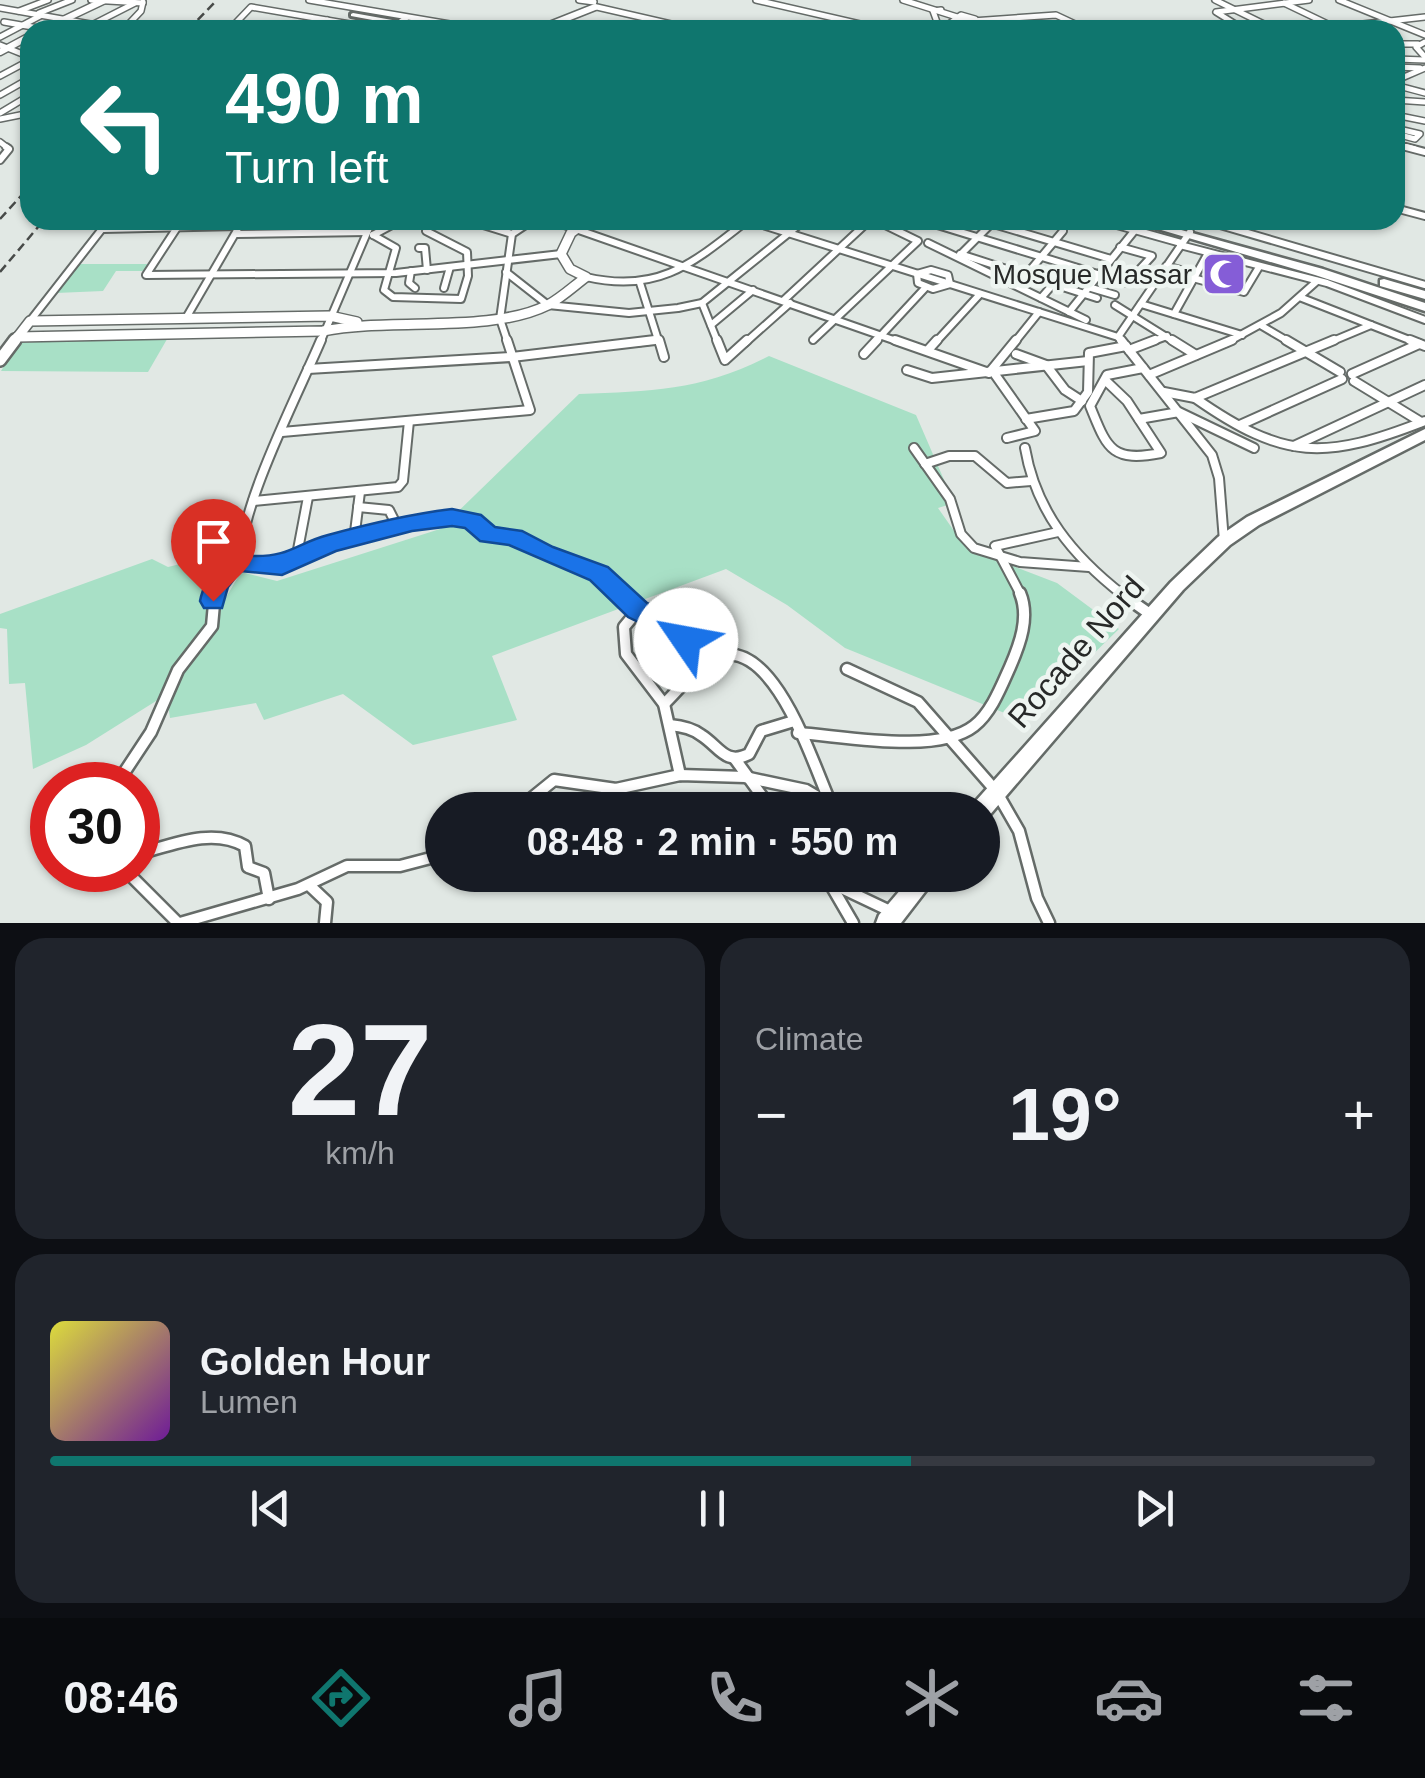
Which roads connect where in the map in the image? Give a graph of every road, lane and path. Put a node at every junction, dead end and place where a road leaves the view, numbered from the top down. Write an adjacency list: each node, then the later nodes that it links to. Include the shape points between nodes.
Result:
1 (10, 0): 20 (street)
2 (26, 0): 14 (street)
3 (91, 0): 12 (street)
4 (309, 0): 38 (street)
5 (578, 0): 19 (street)
6 (756, 0): 41 (street)
7 (903, 0): 21 (street)
8 (931, 0): 21 (street)
9 (1229, 0): 13 (street)
10 (1309, 0): 17 (street)
11 (1338, 0): 51 (street)
12 (107, 1): 18 (street); 32 (street)
13 (1216, 1): 22 (street)
14 (45, 2): 23 (street)
15 (71, 2): 28 (street)
16 (143, 2): 18 (street); 27 (street)
17 (1284, 3): 22 (street); 50 (street)
18 (135, 4): 24 (street)
19 (596, 4): 39 (street); 40 (street)
20 (0, 6): 23 (street)
21 (934, 7): 25 (street)
22 (1232, 8): 48 (street, via 1216,13); 49 (street)
23 (19, 11): 26 (street)
24 (121, 11): 27 (street); 33 (street)
25 (943, 11): 30 (street); 42 (street, via 933,11)
26 (27, 13): 28 (street); 52 (street)
27 (140, 13): 34 (street)
28 (41, 14): 31 (street); 32 (street)
29 (352, 15): 37 (main road)
30 (957, 18): 43 (street); 44 (street); 45 (street)
31 (32, 20)
32 (68, 20)
33 (102, 20)
34 (133, 20)
35 (239, 20): 36 (street, via 251,7)
36 (326, 20)
37 (392, 20)
38 (396, 20)
39 (559, 20)
40 (658, 20)
41 (843, 20)
42 (936, 20)
43 (947, 20)
44 (954, 20)
45 (972, 20)
46 (1012, 20): 47 (street)
47 (1069, 20)
48 (1228, 20)
49 (1256, 20)
50 (1322, 20)
51 (1383, 20)
52 (1, 31)
53 (1425, 34): 56 (street)
54 (20, 44): 57 (street)
55 (1405, 44): 56 (street)
56 (1418, 44): 60 (street)
57 (14, 47): 58 (street); 59 (street)
58 (0, 51)
59 (20, 51)
60 (1425, 58)
61 (2, 144): 62 (street, via 9,149)
62 (0, 160)
63 (102, 230): 156 (street)
64 (176, 230): 117 (street, via 145,274)
65 (238, 230): 117 (street)
66 (288, 230): 90 (street)
67 (369, 230): 90 (street)
68 (380, 230): 90 (street)
69 (427, 230): 105 (street, via 464,248)
70 (499, 230): 89 (street)
71 (518, 230): 89 (street)
72 (574, 230): 99 (street)
73 (581, 230): 111 (street)
74 (735, 230): 111 (street)
75 (779, 230): 88 (street)
76 (792, 230): 88 (street)
77 (861, 230): 96 (street)
78 (902, 230): 104 (street, via 918,240)
79 (949, 230): 100 (street, via 930,244)
80 (953, 230): 91 (street)
81 (985, 230): 91 (street)
82 (1017, 230): 93 (street)
83 (1131, 230): 94 (street)
84 (1152, 230): 92 (highway)
85 (1167, 230): 92 (highway)
86 (1249, 230): 129 (street)
87 (1063, 231): 93 (street)
88 (788, 233): 96 (street); 125 (street)
89 (512, 234): 103 (street)
90 (368, 235): 114 (street); 115 (street, via 396,248)
91 (977, 238): 97 (street); 100 (street)
92 (1185, 239): 98 (street); 108 (street); 122 (highway)
93 (1054, 242): 101 (street); 102 (street)
94 (1120, 247): 102 (street); 119 (street, via 1152,256 1126,283)
95 (419, 248): 112 (street, via 425,248)
96 (839, 249): 104 (street); 140 (street)
97 (1014, 249): 101 (street); 106 (street)
98 (1208, 253): 109 (street); 121 (street)
99 (561, 254): 103 (street); 123 (street)
100 (959, 256): 106 (street); 137 (street)
101 (1041, 257): 107 (street); 120 (street)
102 (1111, 258): 119 (street)
103 (508, 260): 105 (street); 116 (street)
104 (891, 265): 118 (street); 153 (street)
105 (467, 266): 110 (street); 115 (street, via 464,294 457,299 396,298 384,290)
106 (998, 266): 120 (street)
107 (1069, 266): 119 (street); 128 (street)
108 (1166, 266): 121 (street); 142 (street)
109 (1259, 267): 121 (street, via 1244,292); 124 (street)
110 (450, 268): 112 (street); 132 (street)
111 (686, 268): 125 (street); 126 (street)
112 (427, 270): 113 (street)
113 (411, 271): 115 (street); 131 (street)
114 (348, 272): 115 (street); 117 (street); 151 (street)
115 (391, 272)
116 (506, 272): 145 (street); 154 (street)
117 (211, 274): 152 (street)
118 (917, 274): 127 (street, via 941,271); 130 (street)
119 (1098, 274): 134 (street)
120 (1026, 275): 128 (street)
121 (1194, 276): 149 (street)
122 (1331, 276): 124 (street); 144 (highway)
123 (586, 277): 126 (street); 145 (street)
124 (1317, 281): 139 (street)
125 (730, 282): 133 (street); 141 (street)
126 (640, 283): 146 (street)
127 (950, 284): 130 (street); 135 (street)
128 (1054, 284): 134 (street); 137 (street)
129 (1425, 285)
130 (926, 287): 162 (street)
131 (415, 288)
132 (444, 288)
133 (753, 290): 140 (street); 158 (street)
134 (1086, 290): 136 (street); 138 (street); 148 (street)
135 (980, 294): 147 (street); 171 (street)
136 (1115, 296)
137 (1041, 298): 148 (street)
138 (1097, 298)
139 (1302, 298): 159 (street); 160 (street)
140 (787, 302): 153 (street); 158 (street, via 737,350 716,345)
141 (702, 303): 146 (street); 158 (street)
142 (1141, 304): 149 (street); 150 (street)
143 (1115, 305): 150 (street)
144 (1417, 305)
145 (548, 306): 146 (street); 154 (street)
146 (649, 312): 167 (street)
147 (1039, 312): 166 (street); 184 (street)
148 (1069, 312): 155 (street)
149 (1174, 314): 163 (street)
150 (1134, 315): 164 (street); 166 (street)
151 (330, 316): 152 (street); 157 (street); 161 (street)
152 (186, 318): 156 (street)
153 (836, 318): 162 (street); 168 (street)
154 (500, 319): 157 (street); 176 (street)
155 (1086, 320)
156 (30, 321): 165 (street)
157 (362, 323): 161 (street)
158 (711, 325)
159 (1370, 325): 169 (street); 172 (street)
160 (1262, 326): 163 (street); 172 (street)
161 (323, 331): 165 (street); 181 (street)
162 (883, 335): 171 (street); 173 (street)
163 (1242, 335): 175 (street)
164 (1167, 336): 170 (street); 175 (street)
165 (17, 337): 178 (street)
166 (1118, 337): 170 (street)
167 (658, 340): 176 (street); 177 (street)
168 (812, 340)
169 (1422, 345): 186 (street)
170 (1128, 348): 179 (street, via 1092,351); 183 (street)
171 (928, 350): 184 (street)
172 (1306, 352): 185 (street); 190 (street)
173 (864, 354)
174 (1016, 354): 180 (street)
175 (1196, 355): 183 (street)
176 (512, 356): 181 (street); 196 (street, via 530,410)
177 (664, 358)
178 (0, 360)
179 (1088, 361): 180 (street); 191 (street)
180 (1046, 365): 184 (street); 191 (street)
181 (308, 369): 199 (street)
182 (906, 370): 184 (street, via 932,378)
183 (1146, 372): 187 (street, via 1110,373); 189 (street)
184 (992, 373): 194 (street)
185 (1341, 376): 186 (street); 197 (street)
186 (1353, 377): 192 (street)
187 (1106, 380): 195 (street); 195 (street, via 1090,404 1101,438 1127,458 1161,453)
188 (1425, 385): 192 (street)
189 (1164, 392): 190 (street); 193 (street)
190 (1196, 398): 197 (street)
191 (1082, 400): 194 (street, via 1071,412)
192 (1389, 402): 198 (street); 201 (street)
193 (1179, 412): 195 (street); 204 (street); 214 (street, via 1215,463)
194 (1026, 419): 200 (street, via 1035,432)
195 (1139, 419)
196 (409, 421): 199 (street); 207 (street, via 402,485)
197 (1240, 425): 201 (street)
198 (1424, 428): 201 (street, via 1325,452); 214 (highway, Rocade Nord)
199 (282, 432): 209 (street)
200 (1008, 438)
201 (1294, 446)
202 (914, 448): 205 (street)
203 (1025, 448): 206 (street)
204 (1254, 448)
205 (925, 464): 206 (street, via 975,456 1008,484); 216 (street, via 950,500 964,539)
206 (1031, 481): 212 (street)
207 (360, 492): 208 (street); 210 (street)
208 (308, 497): 209 (street); 217 (street)
209 (253, 501): 215 (street)
210 (358, 507): 211 (street, via 389,510); 213 (street)
211 (397, 526): 213 (street); 219 (street, via 466,519 489,535 514,537 599,574)
212 (1058, 532): 216 (street, via 999,544); 218 (street)
213 (354, 540): 217 (street, via 331,542)
214 (1224, 541): 220 (highway, Rocade Nord)
215 (239, 555): 217 (street, via 250,566); 229 (street, via 216,584 212,626 178,670)
216 (1000, 557): 218 (street); 227 (street, via 1022,594 1022,628 1012,664 980,719)
217 (296, 560)
218 (1089, 567): 220 (street)
219 (638, 610): 222 (street, via 681,632 686,655); 223 (street, via 624,627 626,654)
220 (1153, 616): 232 (highway, Rocade Nord)
221 (847, 669): 227 (street, via 912,697)
222 (701, 670): 223 (street); 224 (street, via 720,655 752,662 780,685)
223 (664, 704): 225 (street)
224 (794, 721): 226 (street); 228 (street, via 761,731 749,754)
225 (670, 725): 228 (street, via 700,734); 230 (street)
226 (798, 733): 227 (street); 236 (street)
227 (951, 738): 232 (street)
228 (735, 760): 231 (street)
229 (132, 762)
230 (680, 774): 231 (street); 233 (street, via 616,789 554,780)
231 (745, 778): 234 (street); 235 (street)
232 (996, 791): 249 (street, via 1018,831)
233 (539, 792)
234 (757, 792)
235 (804, 792)
236 (828, 792)
237 (160, 848): 244 (street, via 192,840 239,841 248,868 264,873)
238 (425, 860): 239 (street, via 347,866)
239 (309, 886): 244 (street); 247 (street, via 328,902)
240 (147, 892): 246 (street)
241 (835, 892): 248 (street)
242 (849, 892): 245 (street)
243 (913, 892): 245 (highway)
244 (270, 899): 246 (street)
245 (891, 918)
246 (179, 923)
247 (325, 923)
248 (853, 923)
249 (1049, 923)

